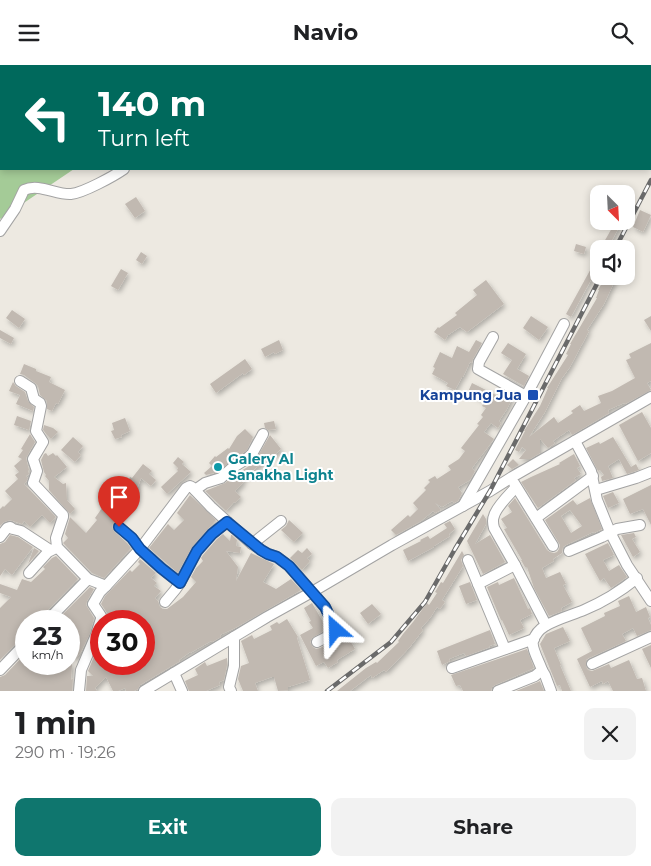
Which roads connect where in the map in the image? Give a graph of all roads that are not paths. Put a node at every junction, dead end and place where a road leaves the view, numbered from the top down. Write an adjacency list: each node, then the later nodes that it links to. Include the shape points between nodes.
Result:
1 (122, 170): 2 (street, via 70,194 28,189)
2 (0, 231)
3 (564, 324): 6 (street)
4 (493, 337): 6 (street, via 478,369)
5 (20, 381): 25 (street, via 31,388 34,399 41,406 36,431 43,442 33,459 37,471 33,483 63,515)
6 (526, 396): 15 (street)
7 (651, 397): 9 (street)
8 (263, 434): 13 (street, via 245,460 221,478)
9 (574, 441): 11 (street); 12 (street)
10 (651, 472): 14 (street)
11 (593, 476): 14 (street); 16 (street)
12 (514, 482): 15 (street); 16 (street); 29 (street, via 493,517 494,528)
13 (196, 490): 18 (street); 26 (street, via 190,486 186,488)
14 (596, 490): 21 (street)
15 (462, 506): 36 (street)
16 (536, 518): 24 (street)
17 (281, 521): 23 (street)
18 (227, 522): 23 (street); 33 (street, via 197,551)
19 (640, 525): 21 (street)
20 (119, 527): 26 (street)
21 (610, 532): 27 (street); 31 (street)
22 (0, 537): 25 (street, via 10,527)
23 (252, 544): 36 (street, via 283,560)
24 (553, 546)
25 (54, 549): 30 (street); 32 (street)
26 (140, 549): 33 (street); 35 (street)
27 (569, 551)
28 (468, 560): 34 (street)
29 (516, 565): 34 (street); 40 (street)
30 (29, 573)
31 (637, 578): 37 (street); 40 (street, via 606,599)
32 (88, 579): 35 (street); 39 (street)
33 (180, 583): 38 (street)
34 (478, 584): 45 (street)
35 (106, 586): 54 (street, via 93,604 101,619 81,670)
36 (312, 592): 41 (street); 44 (street, via 325,607 336,630)
37 (651, 601)
38 (165, 602)
39 (58, 610)
40 (546, 625): 43 (street)
41 (234, 637): 51 (street); 53 (street, via 234,666)
42 (651, 637): 47 (street)
43 (534, 639): 45 (street); 50 (street)
44 (317, 642)
45 (506, 649): 48 (street)
46 (15, 654): 49 (street)
47 (592, 663)
48 (452, 668)
49 (0, 670)
50 (542, 670): 56 (street); 57 (street)
51 (174, 673): 52 (street); 55 (street)
52 (149, 690)
53 (228, 690)
54 (79, 691)
55 (182, 691)
56 (498, 691)
57 (551, 691)

